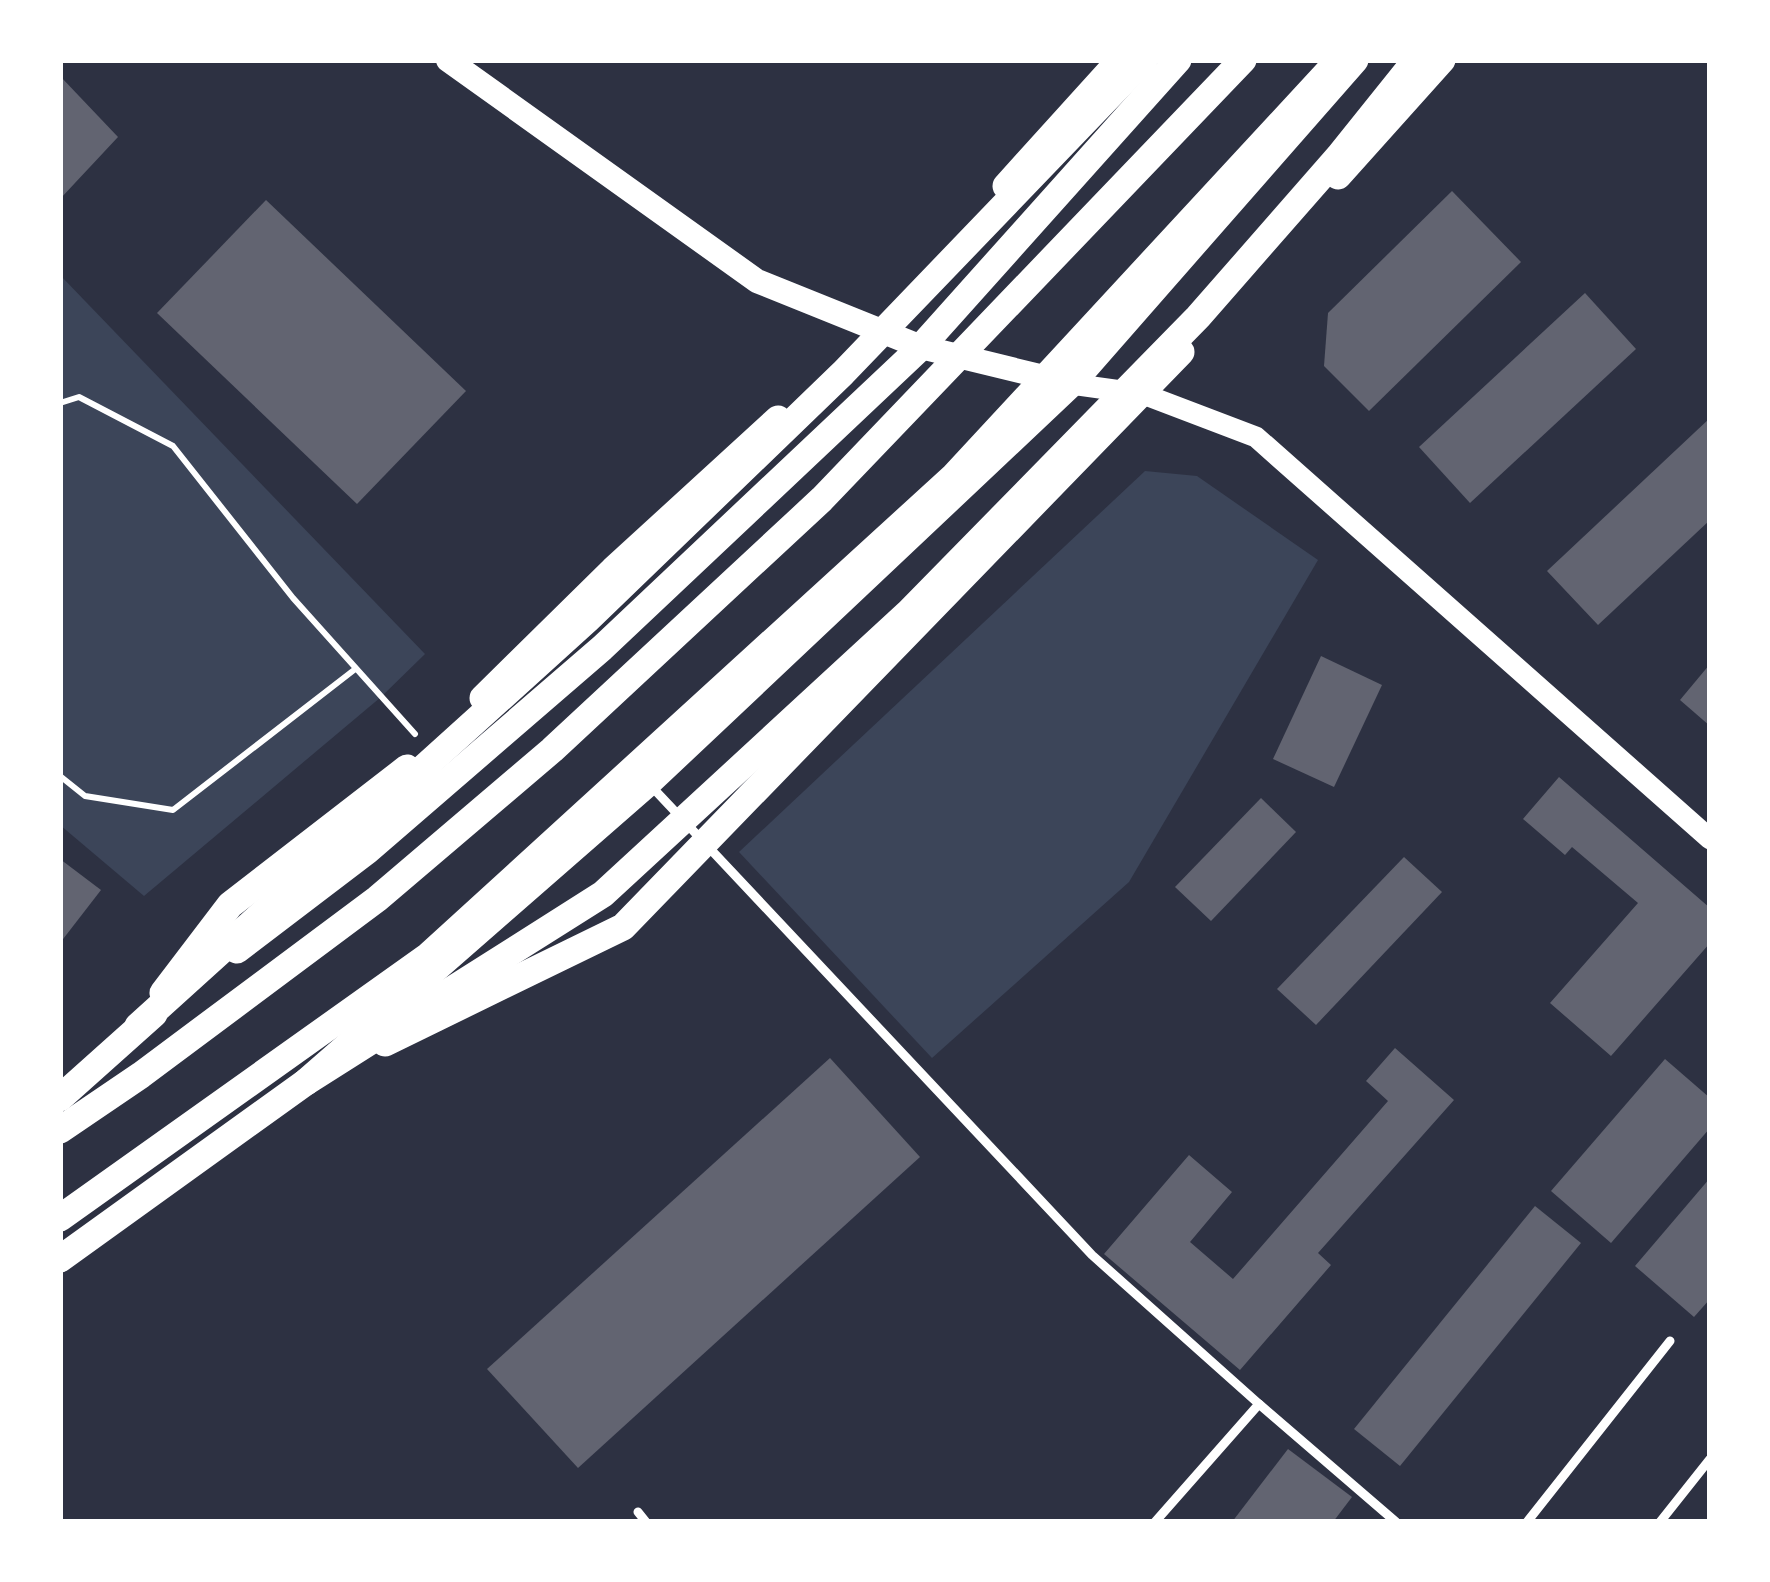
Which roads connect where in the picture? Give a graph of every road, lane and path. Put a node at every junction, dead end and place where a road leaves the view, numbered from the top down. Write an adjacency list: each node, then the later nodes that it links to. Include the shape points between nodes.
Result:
1 (448, 60): 10 (main road, via 758,281)
2 (1120, 60): 10 (main road)
3 (1144, 60): 21 (main road, via 843,374 587,620)
4 (1178, 60): 11 (main road)
5 (1243, 60): 24 (main road, via 822,499 552,750 377,899)
6 (1339, 60): 25 (main road, via 953,476 428,956)
7 (1355, 60): 12 (main road)
8 (1416, 60): 22 (main road, via 1166,350 909,613 603,894)
9 (1442, 60): 13 (main road)
10 (875, 329): 11 (main road); 16 (main road)
11 (921, 347): 12 (main road); 21 (main road, via 548,695 368,851)
12 (1071, 384): 13 (street); 18 (main road)
13 (1143, 394): 19 (street, via 1256,437); 20 (main road)
14 (60, 403): 15 (path, via 79,397 172,446)
15 (356, 669): 16 (path); 17 (path, via 173,810 85,796)
16 (430, 750): 21 (main road, via 230,905)
17 (60, 776)
18 (648, 783): 20 (lane); 22 (main road)
19 (1710, 839)
20 (706, 844): 22 (main road, via 623,927); 28 (lane, via 1092,1255)
21 (138, 1026): 23 (main road)
22 (306, 1082): 26 (main road)
23 (60, 1098)
24 (60, 1130)
25 (60, 1218)
26 (60, 1259)
27 (1670, 1341): 34 (lane)
28 (1259, 1404): 32 (lane); 33 (lane)
29 (1710, 1459): 35 (lane)
30 (638, 1512): 31 (lane)
31 (646, 1522)
32 (1155, 1522)
33 (1396, 1522)
34 (1527, 1522)
35 (1660, 1522)

